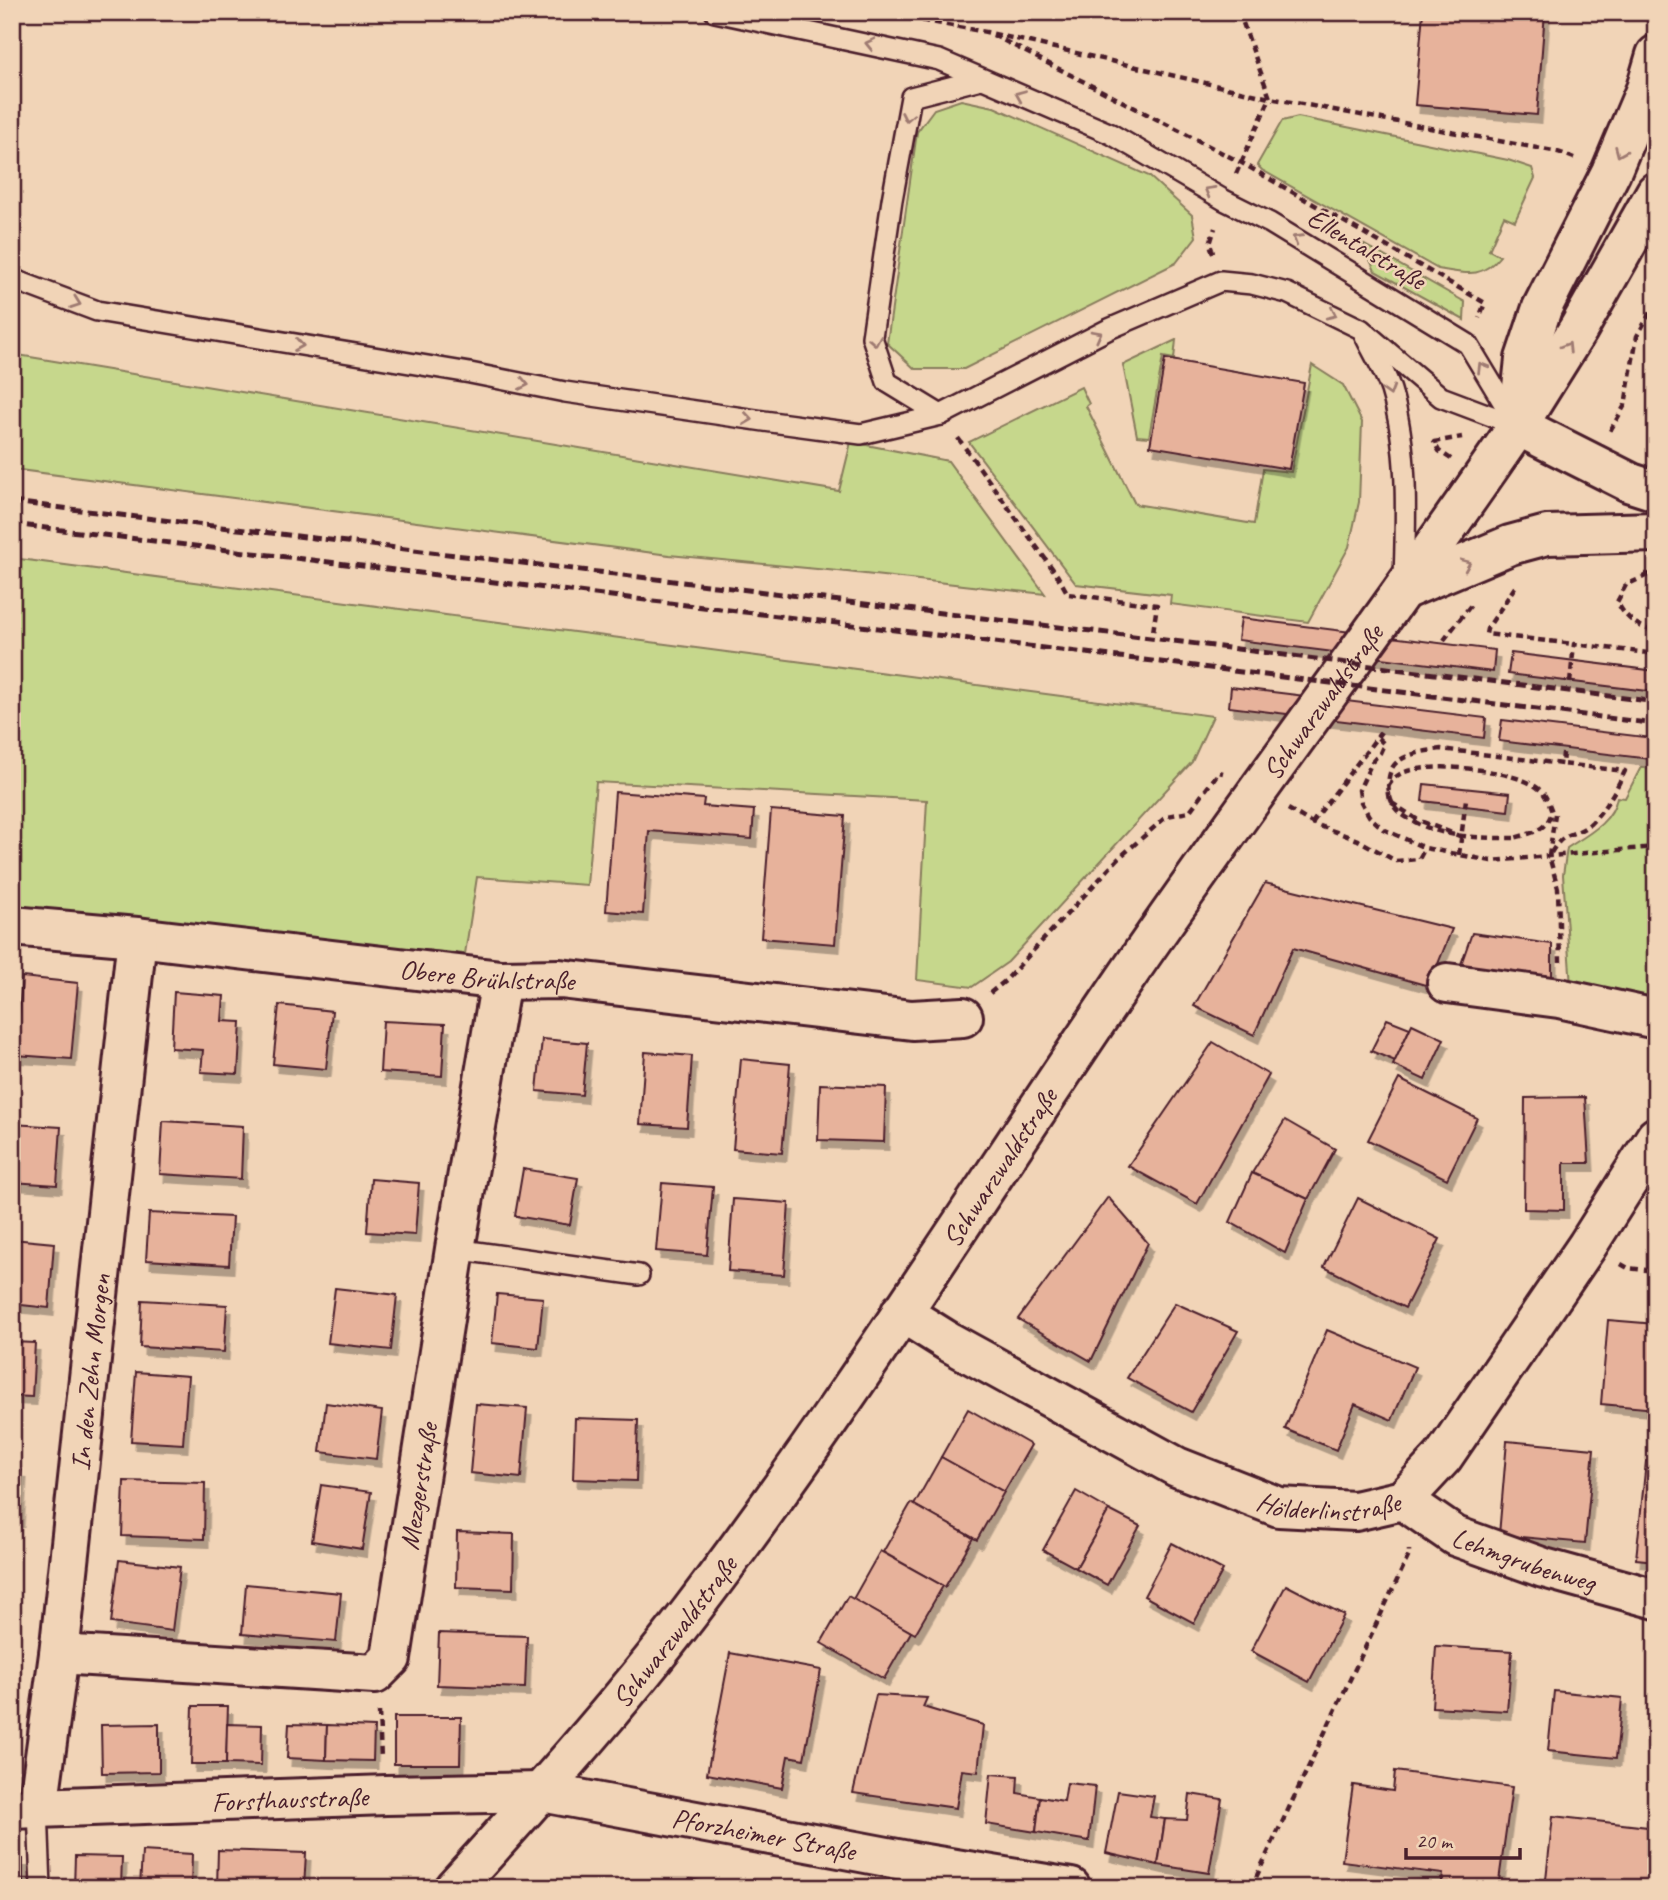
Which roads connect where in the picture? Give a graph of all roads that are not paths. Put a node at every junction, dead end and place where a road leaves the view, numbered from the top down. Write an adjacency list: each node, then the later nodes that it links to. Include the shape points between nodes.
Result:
1 (715, 12): 2 (lane, Ellentalstraße, one-way to 1, via 939,60)
2 (981, 79): 7 (lane, one-way to 7, via 911,97 872,337 887,382); 8 (lane, Ellentalstraße, one-way to 2, via 1468,344 1270,223 1111,134)
3 (1652, 82): 8 (street, Schwarzwaldstraße, one-way to 8, via 1542,308 1525,359)
4 (1656, 192): 8 (street, Schwarzwaldstraße, one-way to 4)
5 (12, 279): 7 (lane, one-way to 7, via 97,311 728,416 861,434)
6 (1361, 328): 7 (lane, one-way to 6, via 1109,328 1221,281 1287,293); 8 (lane, via 1441,397); 11 (lane, one-way to 11, via 1391,389 1401,447 1406,508)
7 (941, 415)
8 (1518, 426): 9 (street); 11 (street, Schwarzwaldstraße)
9 (1656, 491)
10 (1656, 532): 11 (street, one-way to 10, via 1510,545 1547,535)
11 (1404, 590): 21 (street, Schwarzwaldstraße, via 1122,983)
12 (12, 926): 13 (street, Obere Brühlstraße)
13 (137, 937): 14 (street, Obere Brühlstraße); 24 (street, In den Zehn Morgen)
14 (501, 980): 16 (street, Obere Brühlstraße, via 560,979 912,1020); 19 (street, Mezgerstraße)
15 (1447, 983): 17 (street, via 1559,998)
16 (963, 1017)
17 (1656, 1019)
18 (1656, 1137): 22 (street, Hölderlinstraße, via 1443,1457)
19 (455, 1248): 20 (lane); 24 (street, Mezgerstraße, via 391,1658 375,1674)
20 (639, 1275)
21 (901, 1312): 22 (street, Hölderlinstraße, via 1177,1467 1279,1507 1355,1511); 25 (street, Schwarzwaldstraße, via 730,1558)
22 (1403, 1500): 23 (street, Lehmgrubenweg, via 1455,1536 1544,1568)
23 (1656, 1598)
24 (59, 1654): 26 (street, In den Zehn Morgen)
25 (542, 1793): 26 (street, Forsthausstraße); 27 (street, Pforzheimer Straße); 29 (street, Schwarzwaldstraße)
26 (25, 1808): 28 (lane)
27 (917, 1875): 30 (street, Pforzheimer Straße)
28 (41, 1888)
29 (454, 1888)
30 (1071, 1888)

